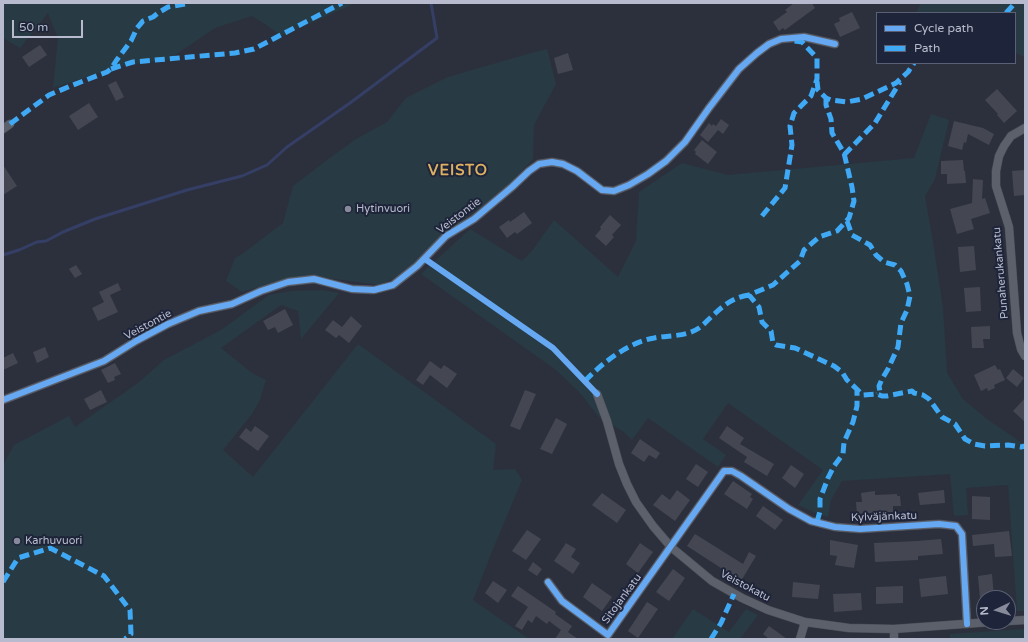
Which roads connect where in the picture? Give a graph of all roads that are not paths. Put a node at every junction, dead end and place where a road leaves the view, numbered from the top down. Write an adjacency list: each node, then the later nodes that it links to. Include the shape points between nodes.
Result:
1 (835, 44): 7 (street, Veistontie, via 804,37 781,39 769,44 739,69 685,142 666,161 629,185 614,191 602,190 563,164 540,164 474,219 446,236 417,266 393,285 374,290 352,289 314,279 288,282 232,304 199,311 168,324 104,361)
2 (10, 124): 4 (street)
3 (1025, 128): 5 (street, Punaherukankatu, via 1011,136 999,156 996,186 1009,227 1017,333)
4 (3, 129)
5 (1025, 356)
6 (598, 394): 8 (street, Veistokatu, via 627,484 636,502)
7 (3, 400)
8 (671, 547): 9 (street, Sitojankatu, via 608,635 562,601); 10 (street, Veistokatu, via 712,581 742,598); 12 (street, Kylväjänkatu, via 724,471 732,471 741,476 789,509 811,520 835,527 860,529 939,524 956,526 962,534)
9 (548, 582)
10 (805, 622): 13 (street, Veistokatu, via 849,628); 14 (street)
11 (976, 623): 12 (street, Veistokatu)
12 (967, 624): 13 (street, Veistokatu)
13 (894, 629): 15 (street)
14 (800, 639)
15 (894, 639)

